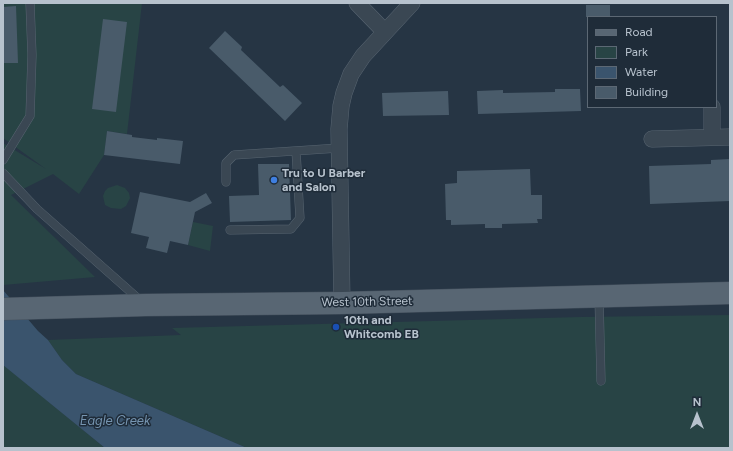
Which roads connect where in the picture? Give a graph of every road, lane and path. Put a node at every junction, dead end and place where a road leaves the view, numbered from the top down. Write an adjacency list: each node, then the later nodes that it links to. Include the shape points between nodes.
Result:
1 (30, 3): 11 (lane, via 30,116)
2 (357, 3): 4 (street)
3 (412, 3): 4 (street)
4 (385, 32): 9 (street, via 363,56 348,80 341,106)
5 (712, 108): 6 (street)
6 (712, 137): 7 (street); 8 (street)
7 (730, 137)
8 (652, 139)
9 (339, 148): 10 (lane); 17 (street)
10 (296, 151): 13 (lane, via 234,155 226,163); 14 (lane, via 300,218 291,229)
11 (3, 160)
12 (3, 173): 18 (lane, via 37,209)
13 (226, 182)
14 (230, 230)
15 (730, 292): 16 (main road, West 10th Street)
16 (599, 296): 17 (main road, West 10th Street); 20 (lane)
17 (342, 303): 18 (main road, West 10th Street)
18 (146, 305): 19 (main road, West 10th Street)
19 (3, 309)
20 (601, 381)

